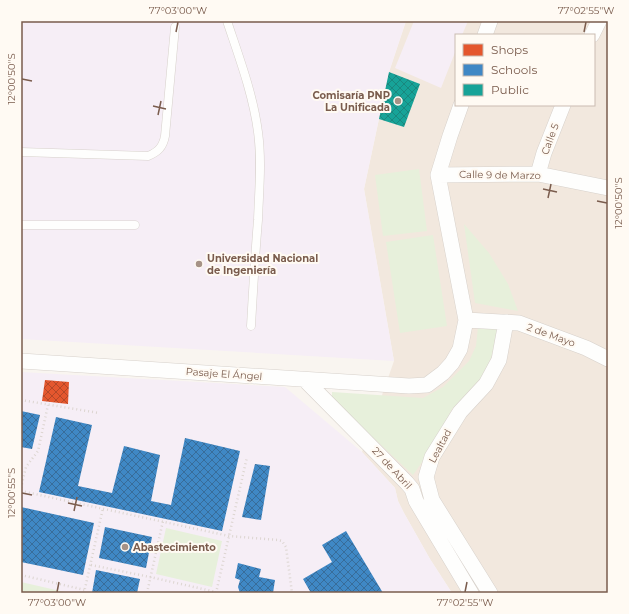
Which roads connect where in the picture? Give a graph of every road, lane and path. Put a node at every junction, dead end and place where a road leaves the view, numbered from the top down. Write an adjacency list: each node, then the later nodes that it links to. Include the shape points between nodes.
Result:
1 (228, 21): 17 (lane, via 251,95 259,134 259,193)
2 (490, 21): 5 (street)
3 (599, 21): 6 (street)
4 (176, 27): 9 (lane, via 164,142 155,153 148,156)
5 (485, 34)
6 (592, 34)
7 (461, 106): 10 (street)
8 (563, 106): 11 (street, Calle 5)
9 (21, 152)
10 (438, 174): 11 (street, Calle 9 de Marzo); 15 (street)
11 (538, 174): 12 (street, Calle 9 de Marzo)
12 (608, 188)
13 (21, 225): 14 (lane)
14 (135, 225)
15 (466, 320): 16 (street, 2 de Mayo); 20 (street, Pasaje El Ángel, via 460,349 452,363 427,385)
16 (506, 322): 18 (street, 2 de Mayo, via 526,325); 37 (street, Lealtad, via 499,360 486,384 460,412 432,457 426,477 432,500)
17 (251, 326)
18 (608, 359)
19 (21, 361): 20 (street, Pasaje El Ángel)
20 (305, 380): 36 (street, 27 de Abril, via 412,489 416,501)
21 (21, 400): 22 (path)
22 (48, 405): 23 (path); 25 (path, via 38,451 26,467)
23 (99, 413)
24 (247, 457): 28 (path)
25 (21, 489): 26 (path)
26 (103, 508): 27 (path); 29 (path)
27 (163, 521): 28 (path); 31 (path)
28 (229, 536): 34 (path); 35 (path, via 282,541 286,547)
29 (90, 565): 31 (path); 32 (path)
30 (21, 576): 32 (path)
31 (150, 577): 33 (path); 34 (path)
32 (85, 591)
33 (146, 593)
34 (216, 593)
35 (292, 593)
36 (470, 593)
37 (490, 593)

